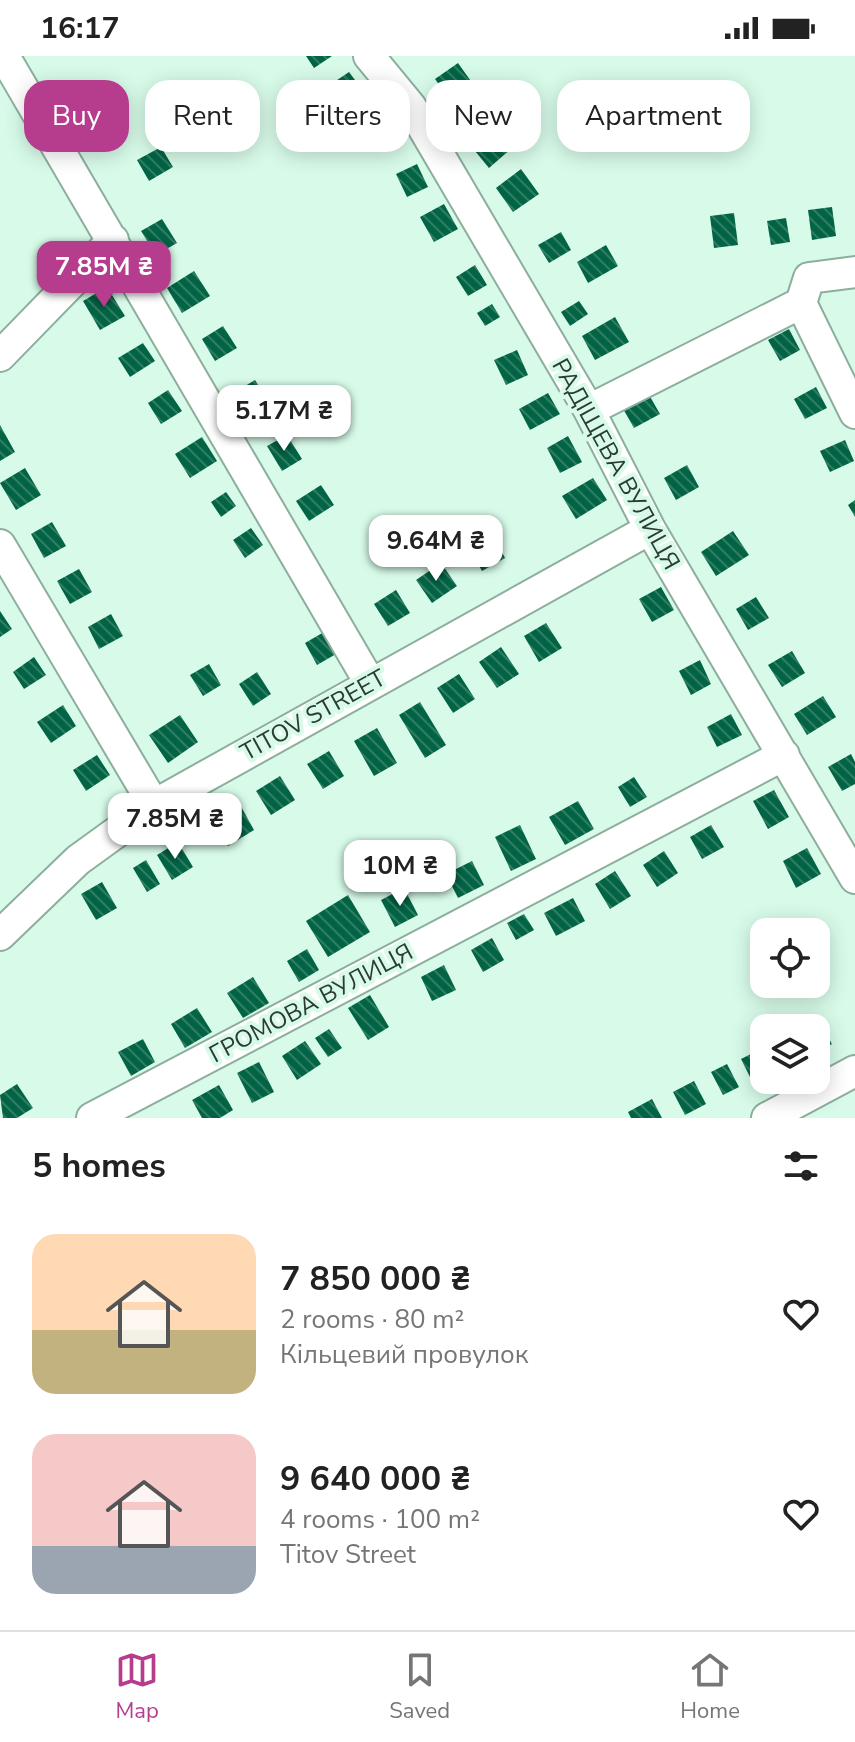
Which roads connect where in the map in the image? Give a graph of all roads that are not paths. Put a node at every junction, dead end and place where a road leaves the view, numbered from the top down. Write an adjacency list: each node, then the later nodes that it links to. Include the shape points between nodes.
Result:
1 (4, 56): 3 (street)
2 (369, 56): 7 (street, РАДІЩЕВА ВУЛИЦЯ, via 411,107)
3 (113, 240): 6 (street); 11 (street)
4 (855, 272): 5 (street, via 809,278)
5 (801, 303): 7 (street); 8 (street)
6 (0, 356)
7 (589, 410): 9 (street, РАДІЩЕВА ВУЛИЦЯ)
8 (855, 413)
9 (650, 529): 11 (street, TITOV STREET); 12 (street, РАДІЩЕВА ВУЛИЦЯ)
10 (0, 545): 13 (street)
11 (370, 683): 13 (street, TITOV STREET)
12 (784, 755): 14 (street, РАДІЩЕВА ВУЛИЦЯ); 17 (street, ГРОМОВА ВУЛИЦЯ)
13 (154, 805): 15 (street, TITOV STREET, via 78,860)
14 (855, 878)
15 (0, 935)
16 (855, 1071): 18 (street)
17 (92, 1118)
18 (767, 1118)

